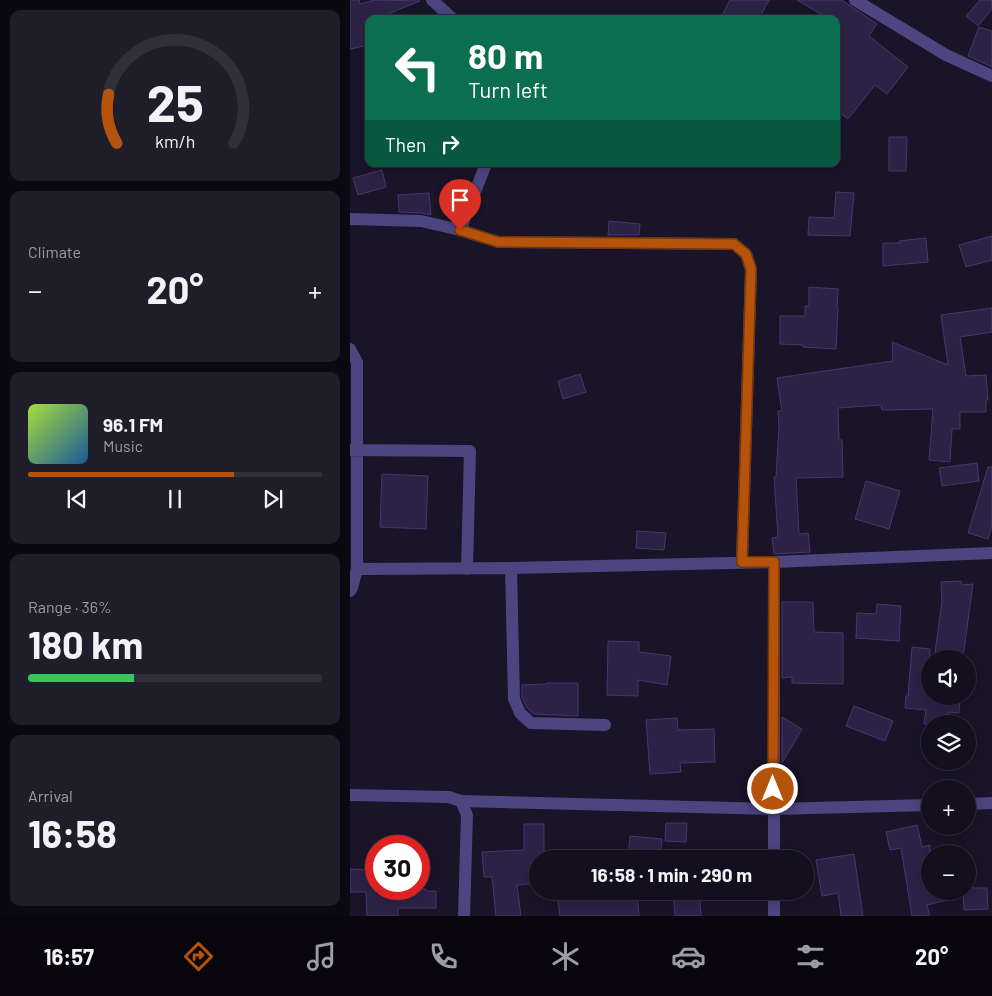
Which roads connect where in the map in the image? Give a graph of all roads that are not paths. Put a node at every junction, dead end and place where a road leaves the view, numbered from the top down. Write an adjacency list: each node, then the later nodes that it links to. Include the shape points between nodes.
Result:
1 (432, 0): 3 (street)
2 (855, 0): 4 (street, via 946,55)
3 (449, 15)
4 (992, 76)
5 (485, 167): 7 (street)
6 (350, 219): 7 (street, via 421,221)
7 (460, 230): 13 (street, via 498,242 734,244 746,254 751,269)
8 (350, 349): 9 (street, via 357,362)
9 (354, 391): 10 (street)
10 (354, 450): 11 (street); 17 (street, via 470,451)
11 (354, 521): 16 (street)
12 (992, 553): 14 (street)
13 (742, 562): 14 (street); 15 (street)
14 (774, 562): 25 (street)
15 (511, 568): 17 (street); 19 (street, via 514,698 520,713 531,723)
16 (357, 569): 17 (street); 18 (street)
17 (467, 569)
18 (350, 591)
19 (605, 725)
20 (350, 795): 21 (street, via 449,797)
21 (461, 802): 25 (street); 28 (street, via 467,815)
22 (992, 803): 23 (street)
23 (976, 804)
24 (921, 805): 25 (street)
25 (773, 809): 26 (street)
26 (774, 850)
27 (774, 900): 29 (street)
28 (464, 916)
29 (774, 916)

